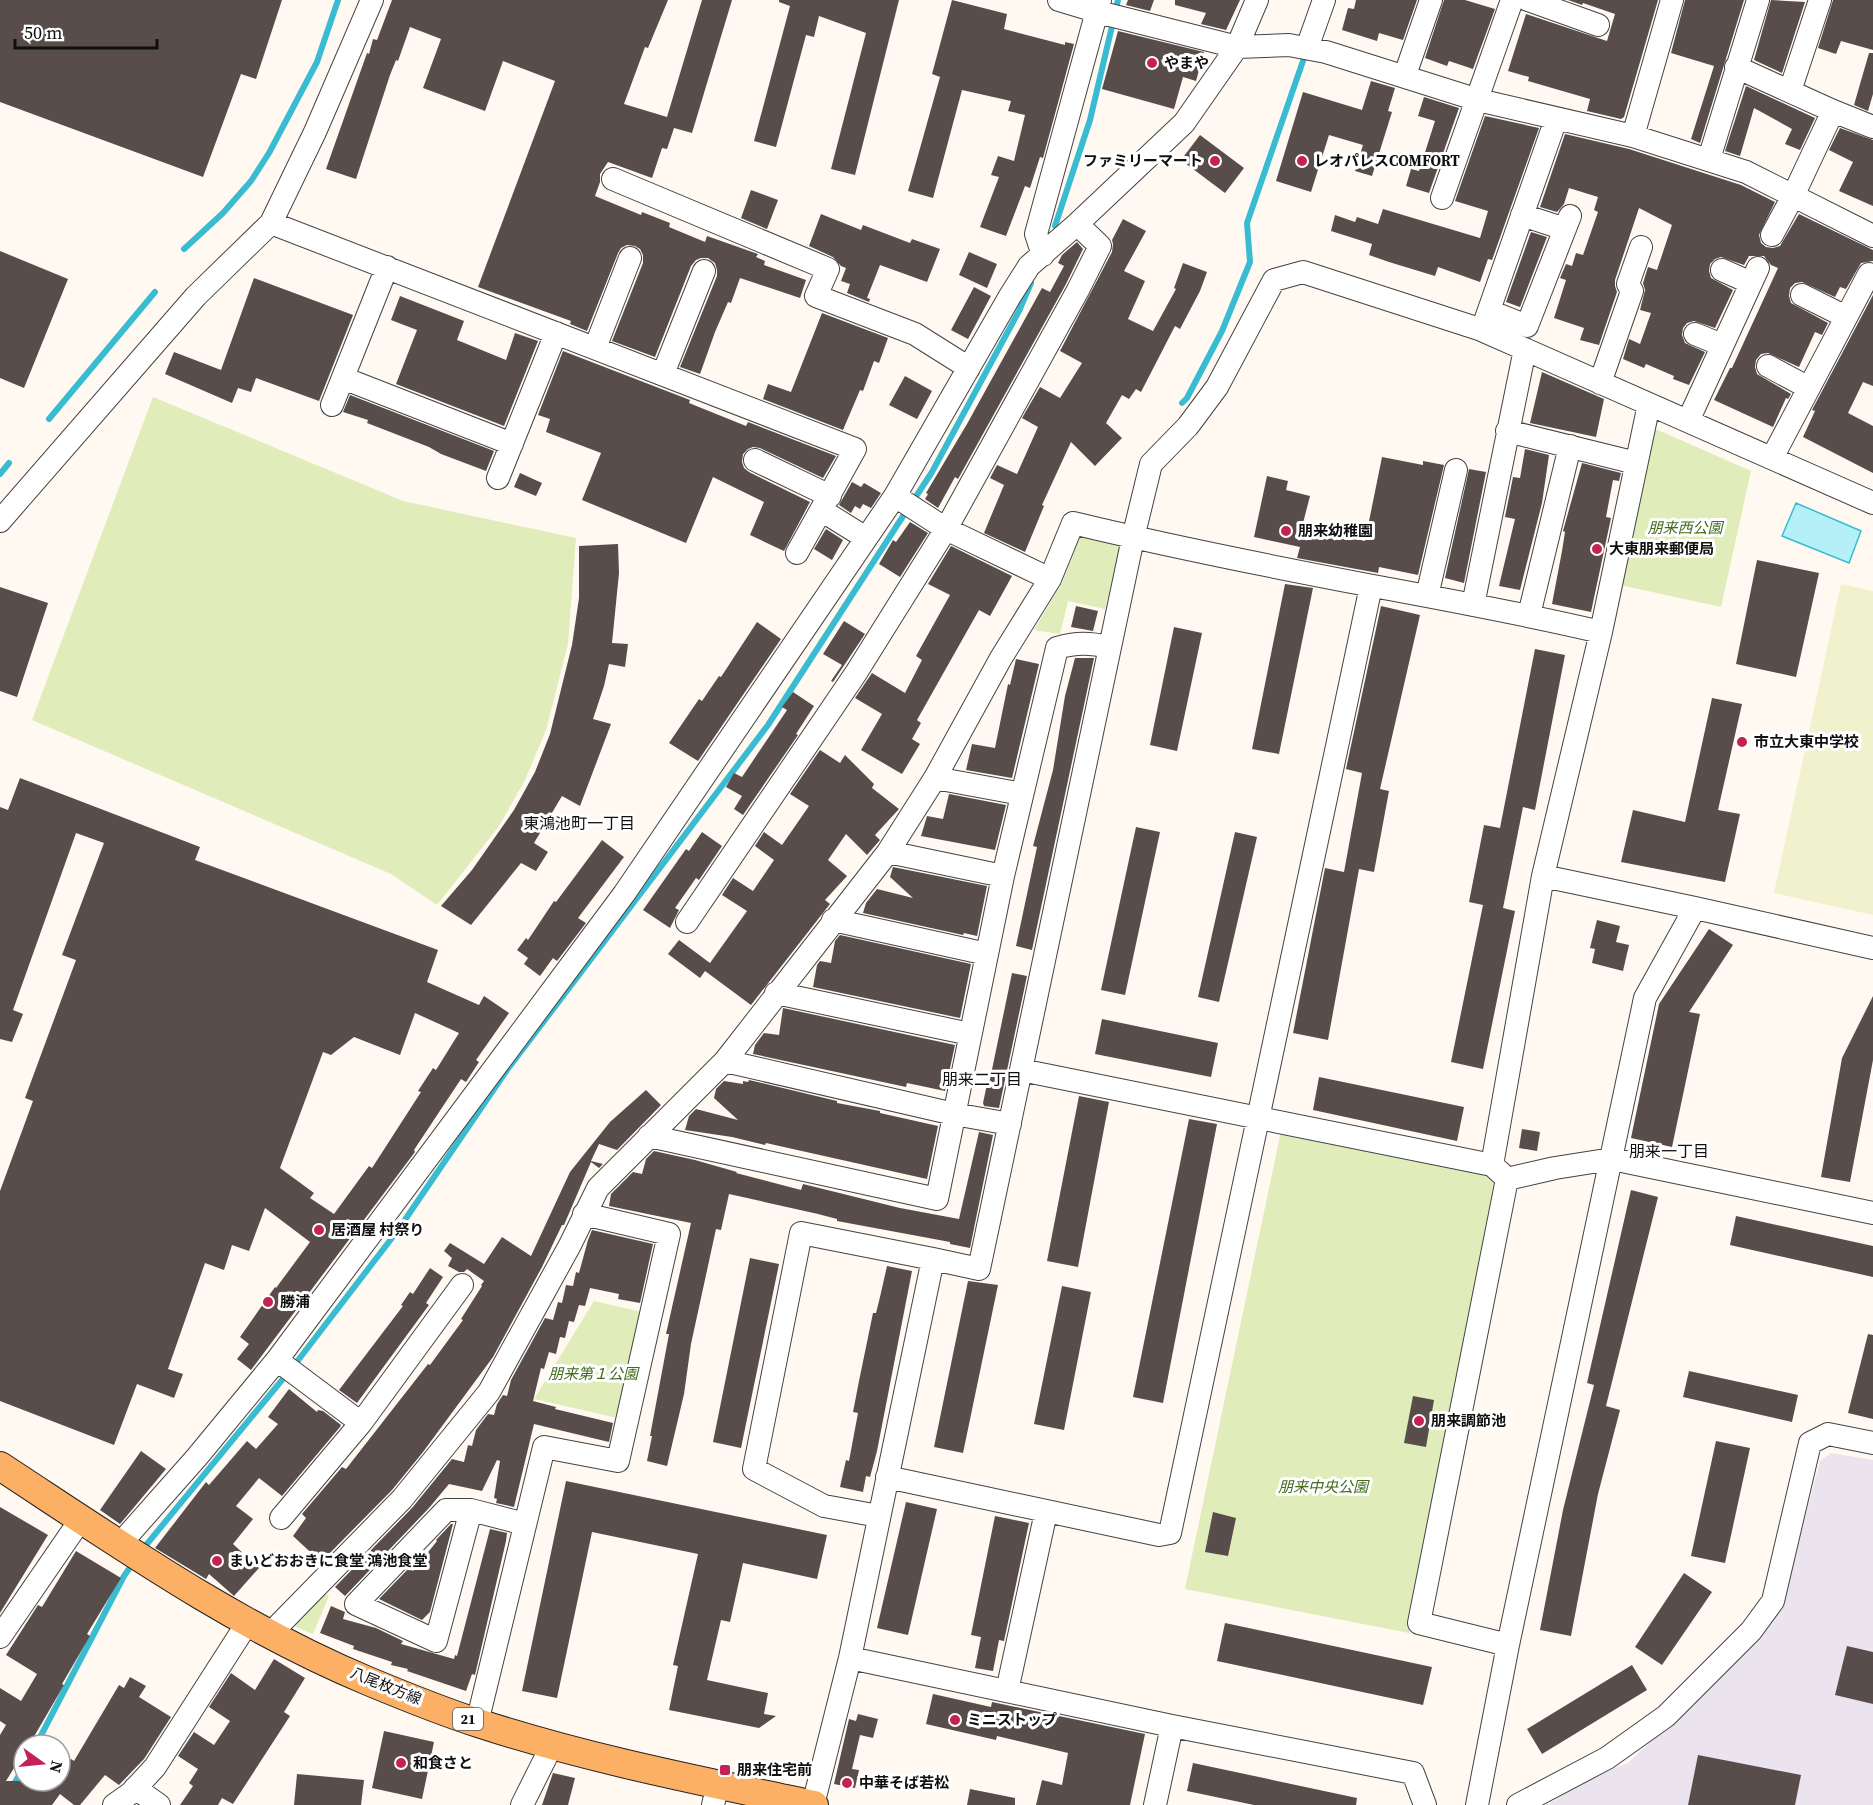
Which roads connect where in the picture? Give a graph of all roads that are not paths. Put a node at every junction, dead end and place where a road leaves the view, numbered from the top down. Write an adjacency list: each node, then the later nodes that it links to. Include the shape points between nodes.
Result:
1 (372, 0): 28 (street)
2 (1059, 0): 11 (street)
3 (1257, 0): 13 (street)
4 (1324, 0): 14 (street)
5 (1431, 0): 16 (street)
6 (1512, 0): 18 (street)
7 (1528, 0): 12 (street)
8 (1672, 0): 22 (street)
9 (1758, 0): 15 (street)
10 (1820, 0): 17 (street)
11 (1100, 8): 13 (street, via 1126,19); 33 (street, via 1036,234)
12 (1598, 25)
13 (1237, 47): 14 (street); 29 (street, via 1184,123)
14 (1307, 48): 16 (street)
15 (1736, 67): 17 (street); 23 (street)
16 (1405, 75): 18 (street)
17 (1790, 91): 19 (street)
18 (1478, 100): 20 (street); 26 (street)
19 (1833, 111): 21 (street); 25 (street)
20 (1556, 119): 22 (street); 27 (street)
21 (1873, 127)
22 (1633, 136): 23 (street)
23 (1710, 159): 25 (street)
24 (613, 179): 48 (street, via 828,269 816,296 915,334)
25 (1793, 196): 30 (street); 31 (street)
26 (1442, 198)
27 (1522, 215): 41 (street); 41 (street, via 1567,223 1527,326)
28 (271, 222): 35 (street); 67 (street, via 196,296)
29 (1077, 224): 33 (street); 68 (street, via 1100,246)
30 (1772, 235)
31 (1873, 237)
32 (1641, 247): 51 (street, via 1628,284 1632,291)
33 (1042, 255): 48 (street, via 1029,266)
34 (630, 258): 45 (street)
35 (387, 267): 42 (street); 50 (street)
36 (1722, 270): 44 (street, via 1754,275)
37 (704, 271): 49 (street)
38 (1869, 274): 40 (street)
39 (1802, 295): 40 (street)
40 (1846, 317): 52 (street)
41 (1485, 320): 46 (street); 70 (street, via 1303,272 1274,280 1217,387 1188,426 1151,464)
42 (556, 333): 45 (street); 57 (street)
43 (1695, 334): 44 (street)
44 (1722, 345): 55 (street)
45 (595, 348): 49 (street)
46 (1526, 349): 51 (street); 56 (street)
47 (1768, 366): 52 (street)
48 (969, 368): 64 (street)
49 (663, 374): 66 (street, via 855,449)
50 (343, 378): 54 (street); 57 (street)
51 (1600, 383): 53 (street)
52 (1809, 388): 59 (street)
53 (1649, 404): 55 (street); 61 (street)
54 (332, 405)
55 (1688, 422): 59 (street)
56 (1508, 431): 58 (street); 75 (street)
57 (512, 444): 63 (street)
58 (1570, 446): 61 (street); 76 (street)
59 (1772, 458): 65 (street)
60 (754, 460): 66 (street)
61 (1636, 463): 77 (street)
62 (1456, 470): 74 (street)
63 (498, 478)
64 (897, 497): 68 (street); 69 (street)
65 (1873, 502)
66 (825, 503): 69 (street); 71 (street)
67 (0, 521)
68 (946, 529): 72 (street); 86 (street, via 843,692)
69 (866, 538): 103 (street, via 624,894)
70 (1133, 538): 72 (street, via 1073,523); 73 (street); 78 (street)
71 (797, 553)
72 (1050, 579): 79 (street)
73 (1371, 586): 74 (street); 94 (street)
74 (1427, 596): 75 (street)
75 (1473, 604): 76 (street)
76 (1529, 615): 77 (street)
77 (1601, 632): 83 (street)
78 (1110, 647): 80 (street, via 1090,643 1057,648); 92 (street)
79 (935, 778): 80 (street); 81 (street)
80 (1022, 794): 82 (street)
81 (888, 852): 82 (street); 85 (street)
82 (1004, 876): 88 (street)
83 (1543, 876): 84 (street); 98 (street)
84 (1695, 908): 87 (street); 97 (street, via 1645,998)
85 (833, 920): 88 (street); 89 (street)
86 (687, 922)
87 (1873, 948)
88 (987, 954): 90 (street)
89 (776, 993): 90 (street); 91 (street)
90 (970, 1034): 93 (street)
91 (725, 1061): 93 (street); 96 (street)
92 (1021, 1070): 94 (street); 95 (street)
93 (954, 1114): 95 (street); 96 (street, via 937,1198)
94 (1258, 1117): 98 (street); 109 (street, via 1170,1533 1159,1535)
95 (1010, 1124): 101 (street, via 979,1269)
96 (649, 1136): 100 (street, via 598,1188)
97 (1612, 1159): 98 (street); 99 (street); 117 (street)
98 (1500, 1172): 117 (street, via 1419,1623)
99 (1873, 1213)
100 (584, 1214): 113 (street, via 669,1234 618,1461 544,1447); 115 (street, via 489,1392 402,1499)
101 (933, 1259): 107 (street); 110 (street, via 801,1233 754,1469 824,1506)
102 (462, 1285): 104 (street)
103 (279, 1361): 104 (street); 114 (street, via 197,1457)
104 (361, 1423): 111 (street)
105 (1873, 1443): 132 (street, via 1828,1434 1810,1443 1773,1601 1751,1631 1665,1716 1607,1758)
106 (0, 1466): 112 (main road, 八尾枚方線 / 21)
107 (887, 1478): 109 (street); 110 (street)
108 (471, 1510): 108 (street, via 446,1510 356,1604 436,1641); 113 (street)
109 (1046, 1512): 119 (street)
110 (879, 1516): 118 (street)
111 (281, 1518)
112 (81, 1519): 114 (main road, 八尾枚方線 / 21); 116 (street)
113 (525, 1524): 120 (street)
114 (132, 1552): 115 (main road, 八尾枚方線 / 21)
115 (259, 1628): 120 (main road, 八尾枚方線 / 21, via 367,1680); 123 (street)
116 (0, 1637)
117 (1508, 1645): 131 (street)
118 (850, 1658): 119 (street); 128 (street)
119 (1007, 1691): 121 (street)
120 (477, 1722): 122 (main road, 八尾枚方線 / 21)
121 (1172, 1726): 129 (street); 130 (street, via 1413,1773)
122 (552, 1745): 124 (main road, 八尾枚方線 / 21); 127 (street)
123 (135, 1788): 125 (street); 126 (street)
124 (716, 1795): 128 (main road, 八尾枚方線 / 21)
125 (114, 1805)
126 (159, 1805)
127 (522, 1805)
128 (814, 1805)
129 (1155, 1805)
130 (1425, 1805)
131 (1477, 1805)
132 (1518, 1805)

